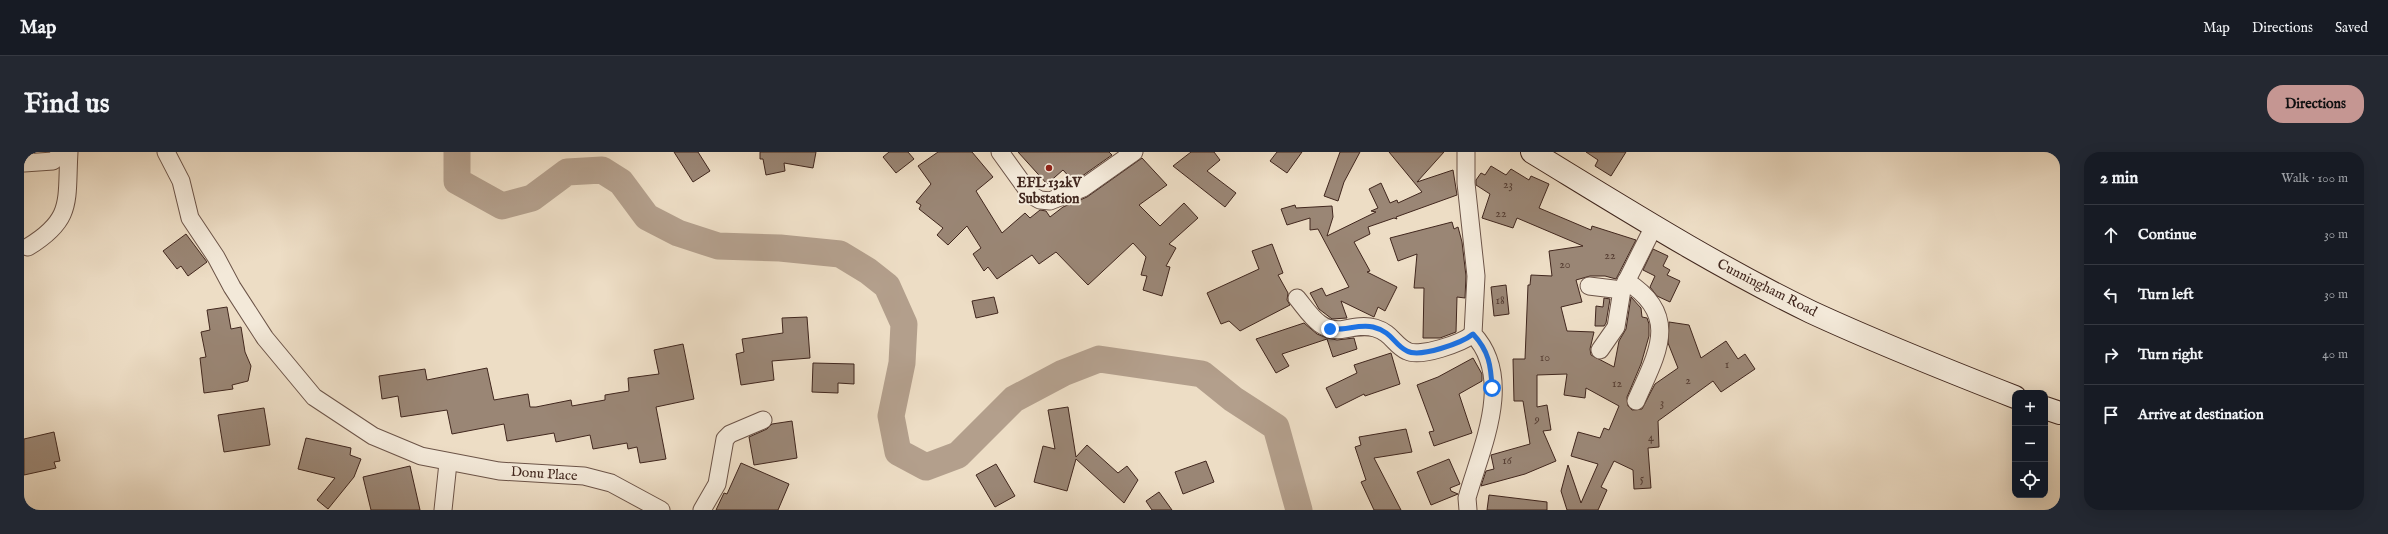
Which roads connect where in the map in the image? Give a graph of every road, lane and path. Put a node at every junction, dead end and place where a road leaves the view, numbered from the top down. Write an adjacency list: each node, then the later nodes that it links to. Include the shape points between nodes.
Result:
1 (64, 152): 8 (street, via 53,161)
2 (70, 152): 10 (street, via 65,209 59,222)
3 (166, 152): 21 (street, Donu Place, via 181,181 190,218 265,338 314,398 373,436 422,456)
4 (1000, 152): 5 (street, via 1031,195 1040,200 1050,201 1083,188)
5 (1134, 152)
6 (1466, 152): 14 (street, via 1466,183 1476,276)
7 (1532, 152): 9 (main road, Cunningham Road)
8 (24, 163)
9 (1654, 226): 12 (street); 16 (main road, Cunningham Road, via 1810,311)
10 (28, 247)
11 (1589, 286): 12 (street)
12 (1624, 286): 15 (street, via 1616,327); 17 (street, via 1648,301 1658,321 1661,335 1658,353)
13 (1297, 298): 14 (street, via 1316,322 1324,327 1337,330 1364,326 1381,330 1413,354 1458,344)
14 (1473, 334): 25 (street, via 1487,351 1491,363 1493,412 1467,498)
15 (1600, 350)
16 (2012, 396)
17 (1636, 401)
18 (2048, 409): 19 (main road)
19 (2060, 413)
20 (764, 420): 24 (street, via 730,434 725,439 717,484)
21 (448, 463): 22 (street); 23 (street, Donu Place, via 499,471 584,476 611,483)
22 (443, 510)
23 (661, 510)
24 (702, 510)
25 (1468, 510)

